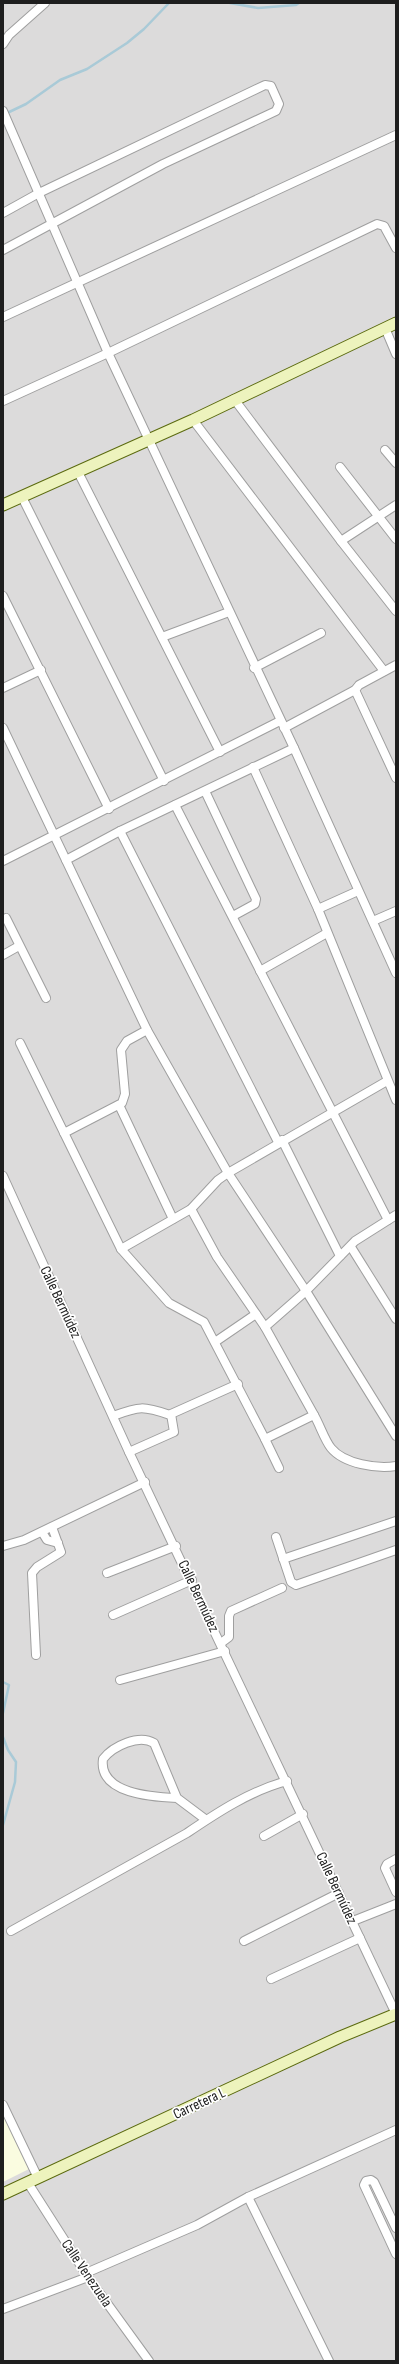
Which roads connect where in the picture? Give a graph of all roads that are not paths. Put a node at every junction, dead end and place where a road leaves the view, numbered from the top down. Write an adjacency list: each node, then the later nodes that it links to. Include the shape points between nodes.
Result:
1 (45, 3): 2 (street, via 9,35)
2 (3, 44)
3 (3, 111): 5 (street)
4 (396, 135): 10 (street)
5 (39, 193): 6 (street); 7 (street); 7 (street, via 265,85 271,86 279,104 276,111 163,164)
6 (3, 213)
7 (52, 224): 9 (street); 10 (street)
8 (396, 248): 14 (street, via 384,226 377,224)
9 (3, 250)
10 (77, 280): 11 (street); 14 (street)
11 (3, 316)
12 (396, 323): 13 (street)
13 (385, 328): 15 (street); 16 (street)
14 (108, 353): 17 (street); 19 (street)
15 (396, 354)
16 (234, 399): 18 (street); 29 (street)
17 (3, 401)
18 (193, 420): 19 (street); 38 (street)
19 (149, 439): 23 (street); 32 (street)
20 (385, 450): 21 (street)
21 (396, 463)
22 (340, 467): 27 (street)
23 (78, 472): 24 (street); 34 (street)
24 (22, 496): 25 (street); 47 (street)
25 (3, 505)
26 (396, 505): 27 (street)
27 (378, 516): 28 (street); 29 (street)
28 (396, 539)
29 (340, 541): 31 (street)
30 (3, 596): 37 (street)
31 (396, 611)
32 (229, 612): 34 (street); 36 (street)
33 (321, 633): 36 (street)
34 (162, 637): 44 (street)
35 (396, 666): 38 (street)
36 (254, 668): 41 (street)
37 (41, 670): 39 (street); 50 (street)
38 (384, 672): 40 (street, via 359,685)
39 (3, 688)
40 (355, 690): 41 (street); 46 (street)
41 (282, 724): 43 (street); 44 (street)
42 (3, 728): 52 (street)
43 (294, 748): 45 (street); 55 (street)
44 (220, 752): 47 (street)
45 (253, 767): 48 (street); 56 (street)
46 (396, 778)
47 (164, 781): 50 (street)
48 (205, 791): 49 (street); 58 (street, via 256,899 255,904)
49 (175, 805): 51 (street); 58 (street)
50 (109, 809): 52 (street)
51 (120, 831): 53 (street); 74 (street)
52 (54, 835): 53 (street); 54 (street)
53 (66, 860): 67 (street)
54 (3, 861)
55 (358, 891): 56 (street); 60 (street)
56 (318, 909): 61 (street)
57 (396, 911): 60 (street)
58 (233, 916): 64 (street)
59 (6, 918): 62 (street)
60 (373, 921): 65 (street)
61 (327, 934): 64 (street); 69 (street)
62 (19, 946): 63 (street); 66 (street)
63 (3, 956)
64 (260, 971): 72 (street)
65 (396, 973)
66 (46, 998)
67 (146, 1030): 71 (street, via 127,1041 121,1050 125,1094); 75 (street)
68 (20, 1043): 73 (street)
69 (387, 1081): 70 (street); 72 (street)
70 (395, 1097)
71 (119, 1105): 73 (street); 79 (street)
72 (333, 1111): 74 (street); 80 (street)
73 (64, 1133): 82 (street)
74 (280, 1141): 75 (street); 83 (street)
75 (228, 1172): 77 (street); 84 (street)
76 (3, 1176): 92 (street, Calle Bermúdez)
77 (191, 1209): 79 (street); 85 (street, via 217,1257)
78 (396, 1215): 80 (street)
79 (173, 1218): 82 (street)
80 (388, 1220): 81 (street, via 355,1241)
81 (352, 1247): 83 (street); 86 (street)
82 (121, 1249): 88 (street, via 169,1303 204,1322)
83 (340, 1256): 84 (street)
84 (306, 1291): 87 (street); 93 (street)
85 (256, 1314): 87 (street); 88 (street)
86 (396, 1319)
87 (265, 1327): 91 (street)
88 (215, 1342): 89 (street)
89 (238, 1384): 90 (street); 94 (street)
90 (170, 1415): 92 (street, via 138,1407); 95 (street, via 174,1432)
91 (314, 1415): 94 (street); 96 (street, via 331,1448 339,1456 372,1465)
92 (113, 1416): 95 (street, Calle Bermúdez)
93 (396, 1436)
94 (265, 1439): 97 (street)
95 (129, 1452): 98 (street, Calle Bermúdez)
96 (396, 1466)
97 (279, 1468)
98 (145, 1482): 100 (street); 105 (street, Calle Bermúdez)
99 (396, 1520): 107 (street)
100 (52, 1528): 101 (street); 103 (street)
101 (42, 1532): 103 (street, via 47,1540); 104 (street)
102 (276, 1537): 107 (street)
103 (58, 1543): 113 (street, via 60,1554 37,1567 32,1573)
104 (3, 1546)
105 (176, 1546): 108 (street); 109 (street, Calle Bermúdez)
106 (396, 1550): 107 (street, via 296,1585 291,1582)
107 (283, 1559)
108 (107, 1573)
109 (192, 1580): 111 (street); 112 (street, Calle Bermúdez)
110 (282, 1588): 112 (street, via 231,1611 229,1637)
111 (113, 1615)
112 (223, 1647): 114 (street); 115 (street, Calle Bermúdez)
113 (36, 1655)
114 (120, 1680)
115 (286, 1781): 117 (street, Calle Bermúdez); 118 (street, via 260,1790)
116 (177, 1798): 116 (street, via 157,1748 150,1741 141,1740 125,1744 103,1759 106,1778 111,1783 149,1796); 118 (street)
117 (303, 1814): 119 (street); 122 (street, Calle Bermúdez)
118 (205, 1819): 125 (street, via 187,1833)
119 (264, 1836)
120 (396, 1859): 121 (street, via 385,1868)
121 (396, 1892)
122 (339, 1894): 124 (street, Calle Bermúdez); 127 (street)
123 (396, 1904): 124 (street)
124 (353, 1921): 126 (street, Calle Bermúdez)
125 (11, 1931)
126 (360, 1938): 128 (street); 129 (street, Calle Bermúdez)
127 (244, 1941)
128 (271, 1979)
129 (396, 2014): 132 (street, Carretera L, via 340,2037)
130 (3, 2105): 132 (street)
131 (396, 2130): 135 (street)
132 (38, 2178): 133 (street, Carretera L)
133 (28, 2184): 134 (street, Carretera L); 140 (street, Calle Venezuela)
134 (3, 2194)
135 (248, 2197): 140 (street, via 197,2225); 143 (street)
136 (381, 2199): 137 (street); 137 (street, via 374,2182 368,2180 364,2185); 138 (street)
137 (373, 2204): 139 (street)
138 (396, 2228)
139 (396, 2254)
140 (87, 2275): 141 (street); 142 (street, Calle Venezuela)
141 (3, 2309)
142 (149, 2361)
143 (329, 2361)

